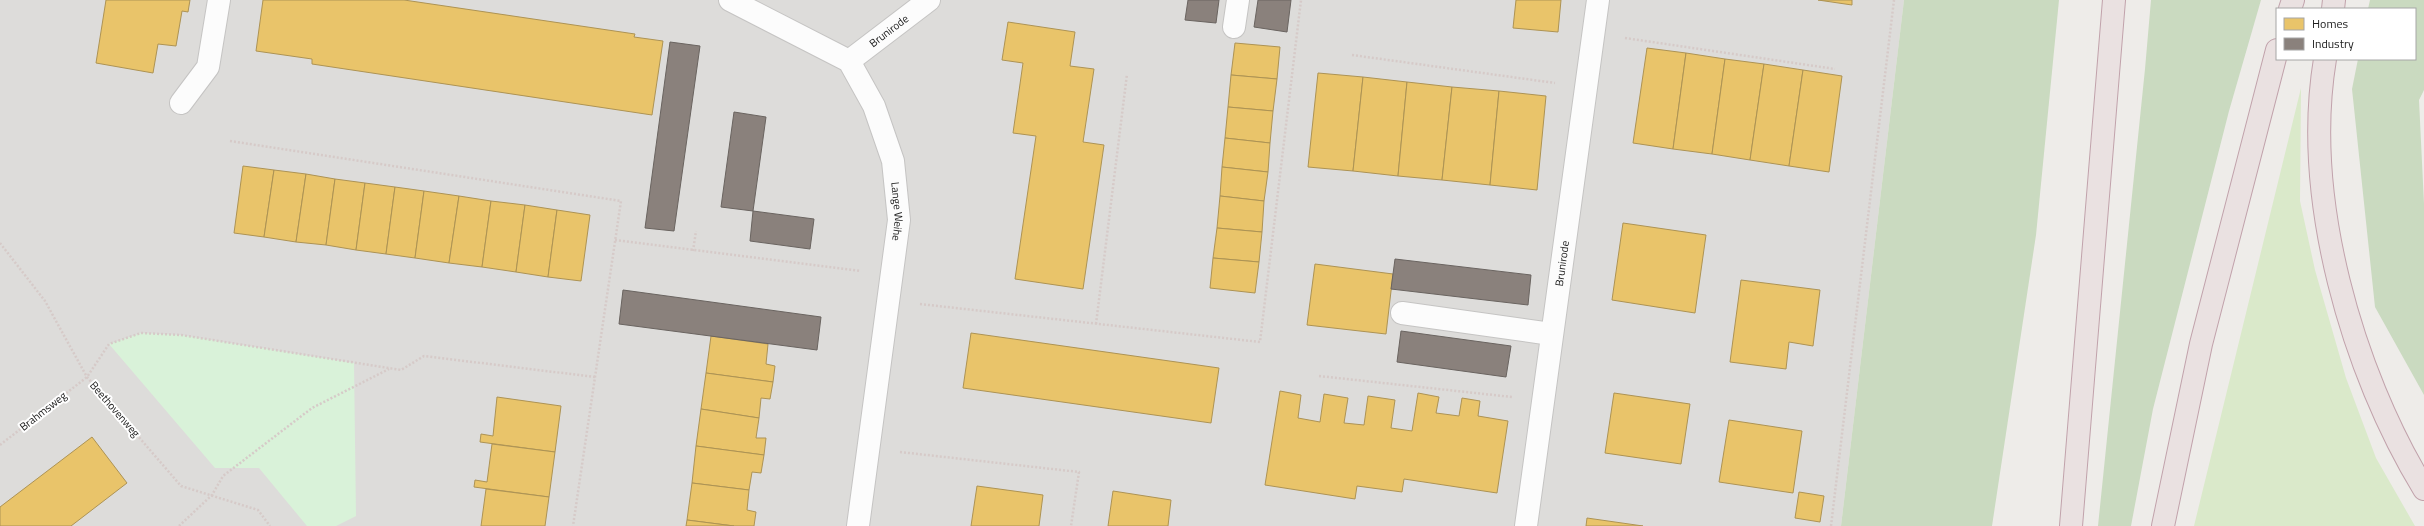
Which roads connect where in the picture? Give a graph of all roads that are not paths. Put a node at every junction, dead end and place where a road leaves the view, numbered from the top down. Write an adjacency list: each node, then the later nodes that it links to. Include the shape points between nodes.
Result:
1 (218, 0): 11 (street, via 208,67)
2 (730, 0): 10 (street)
3 (929, 0): 10 (street, Brunirode)
4 (1238, 0): 7 (street)
5 (1598, 0): 13 (street, Brunirode)
6 (2114, 0): 14 (highway)
7 (1234, 27)
8 (2276, 54): 20 (highway, via 2201,344)
9 (2325, 60): 15 (highway, via 2321,81 2320,167 2330,244 2350,322 2375,395 2409,465)
10 (849, 61): 16 (street, Lange Weihe, via 874,106 893,161 899,220)
11 (181, 103)
12 (1402, 313): 13 (street)
13 (1551, 334): 17 (street, Brunirode)
14 (2077, 461): 18 (highway); 19 (highway)
15 (2424, 489)
16 (858, 526)
17 (1526, 526)
18 (2057, 526)
19 (2071, 526)
20 (2164, 526)

